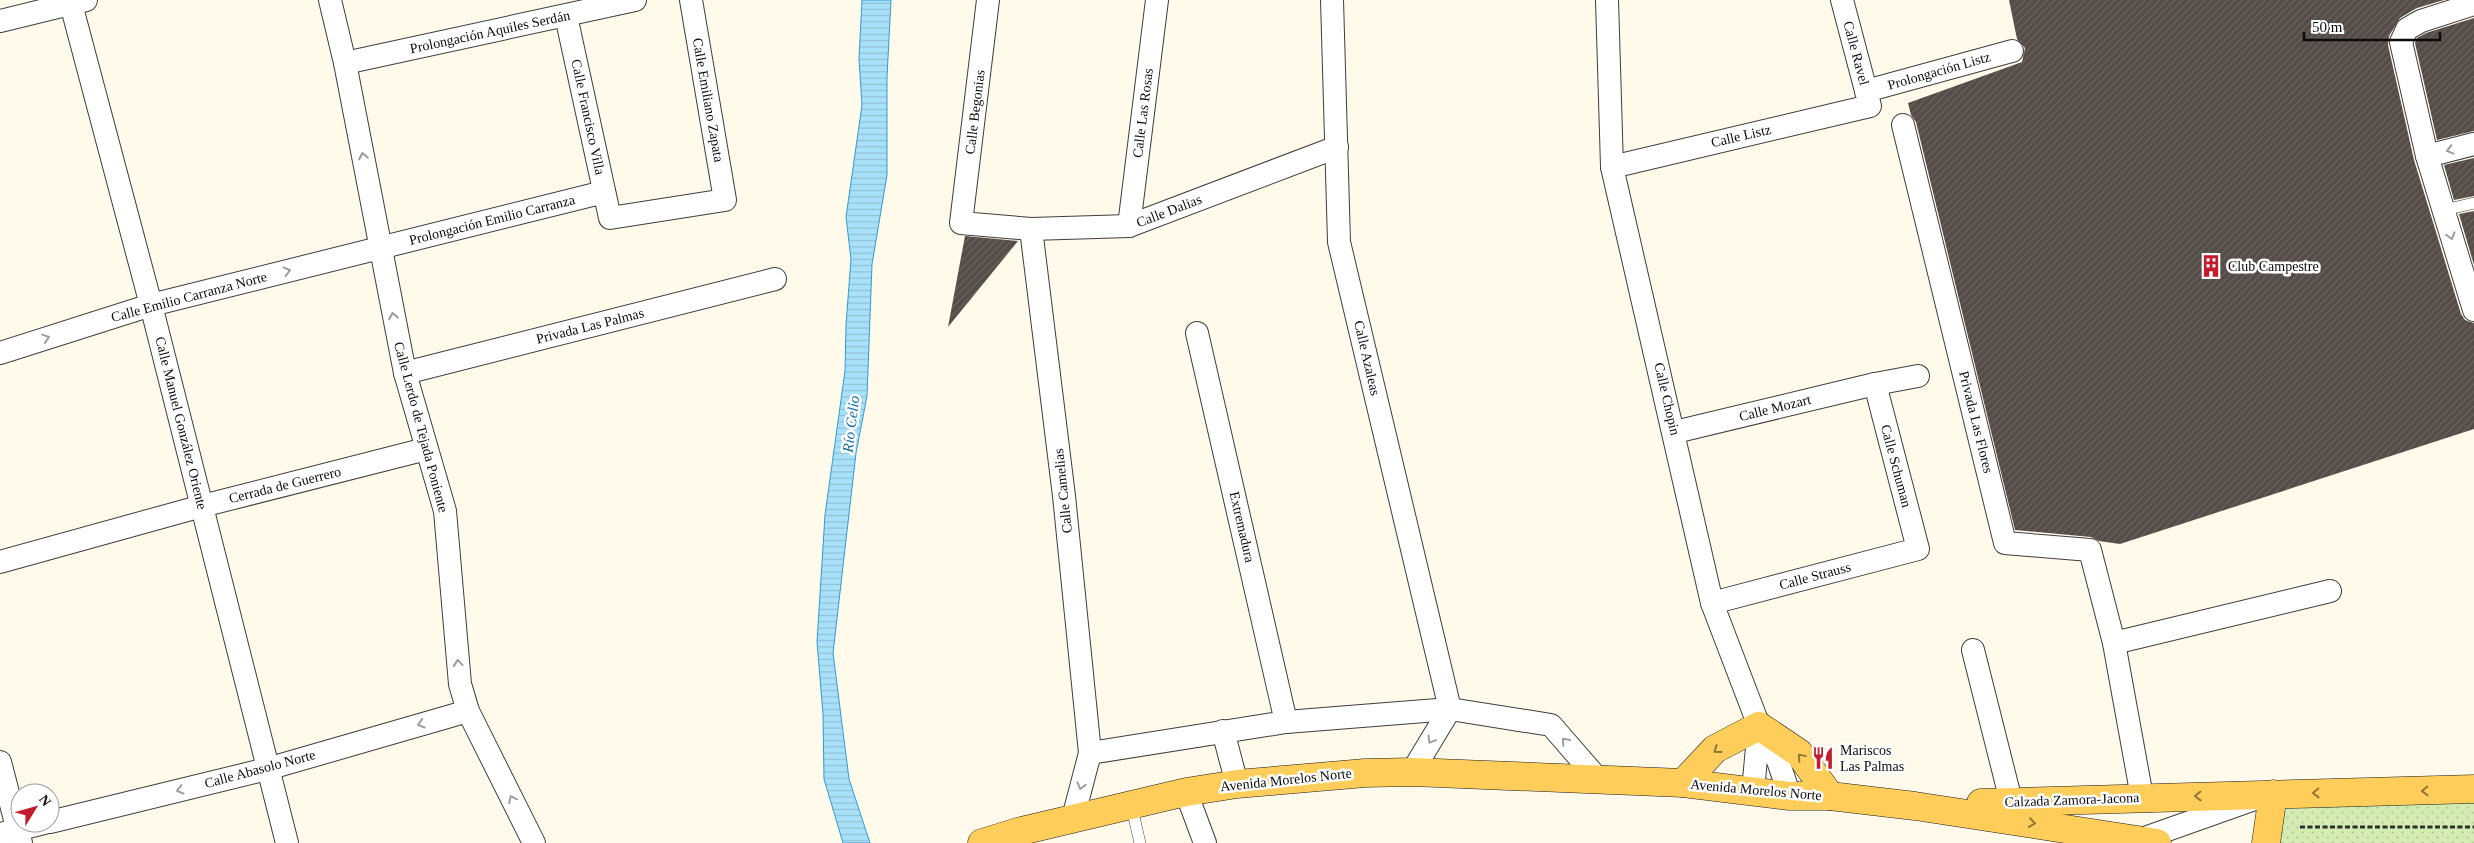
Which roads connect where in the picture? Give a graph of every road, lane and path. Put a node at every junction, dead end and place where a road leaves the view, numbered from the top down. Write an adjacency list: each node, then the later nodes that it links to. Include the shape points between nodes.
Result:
1 (330, 0): 14 (street, Calle Lerdo de Tejada Poniente)
2 (635, 0): 11 (street, Prolongación Aquiles Serdán)
3 (691, 0): 24 (street, Calle Emiliano Zapata, via 725,200)
4 (988, 0): 25 (street, Calle Begonias)
5 (1157, 0): 26 (street, Calle Las Rosas)
6 (1332, 0): 18 (street, Calle Azaleas)
7 (1607, 0): 20 (street, Calle Chopin)
8 (1842, 0): 15 (street, Calle Ravel)
9 (78, 2): 12 (street); 31 (street, Calle Manuel González Oriente)
10 (2474, 4): 19 (street, via 2421,21 2407,29 2401,42)
11 (566, 16): 14 (street, Prolongación Aquiles Serdán); 21 (street, Calle Francisco Villa)
12 (0, 21)
13 (2012, 51): 15 (street, Prolongación Listz)
14 (345, 63): 28 (street, Calle Lerdo de Tejada Poniente, one-way to 14)
15 (1868, 99): 20 (street, Calle Listz)
16 (1903, 124): 45 (street, Privada Las Flores, via 2005,543 2090,550)
17 (2474, 144): 19 (street, one-way to 19)
18 (1337, 147): 26 (street, Calle Dalias); 47 (street, Calle Azaleas, via 1339,242)
19 (2427, 156): 23 (street)
20 (1612, 166): 38 (street, Calle Chopin)
21 (604, 192): 24 (street, Calle Francisco Villa); 28 (street, Prolongación Emilio Carranza)
22 (2474, 202): 23 (lane)
23 (2444, 210): 29 (street, one-way to 29)
24 (610, 218)
25 (962, 223): 27 (street, Calle Dalias)
26 (1129, 226): 27 (street, Calle Dalias)
27 (1031, 229): 52 (street, Calle Camelias, via 1064,496)
28 (380, 247): 31 (street, Calle Emilio Carranza Norte, one-way to 28); 35 (street, Calle Lerdo de Tejada Poniente, one-way to 28)
29 (2469, 277): 32 (street)
30 (775, 279): 35 (street, Privada Las Palmas)
31 (151, 305): 34 (street, Calle Emilio Carranza Norte, one-way to 31); 40 (street, Calle Manuel González Oriente)
32 (2474, 310)
33 (1197, 333): 49 (street, Extremadura)
34 (0, 353)
35 (405, 373): 39 (street, Calle Lerdo de Tejada Poniente)
36 (1918, 376): 37 (street, Calle Mozart)
37 (1875, 384): 38 (street, Calle Mozart); 41 (street, Calle Schuman)
38 (1675, 432): 44 (street, Calle Chopin)
39 (426, 449): 40 (street, Cerrada de Guerrero); 48 (street, Calle Lerdo de Tejada Poniente, one-way to 39, via 460,684 444,511)
40 (202, 506): 42 (street, Cerrada de Guerrero); 54 (street, Calle Manuel González Oriente)
41 (1918, 549): 44 (street, Calle Strauss)
42 (0, 562)
43 (2330, 591): 45 (street)
44 (1712, 603): 50 (street, Calle Chopin)
45 (2114, 643): 65 (street, Privada Las Flores)
46 (1973, 650): 66 (street)
47 (1450, 709): 49 (street); 55 (street, one-way to 55); 56 (street, one-way to 47, via 1550,725)
48 (468, 711): 54 (street, Calle Abasolo Norte, one-way to 54); 77 (street, Calle Lerdo de Tejada Poniente, one-way to 48)
49 (1286, 722): 51 (street)
50 (1758, 726): 57 (main road, one-way to 57, via 1715,749); 60 (street, Calle Chopin); 63 (street, via 1778,761); 64 (main road, one-way to 50, via 1799,753)
51 (1223, 731): 52 (street); 58 (street)
52 (1090, 753): 69 (street, one-way to 69)
53 (0, 762): 73 (street)
54 (267, 769): 70 (street, Calle Abasolo Norte, one-way to 70); 76 (street, Calle Manuel González Oriente)
55 (1412, 772): 56 (main road, Avenida Morelos Norte); 58 (main road, Avenida Morelos Norte)
56 (1597, 778): 57 (main road, Avenida Morelos Norte)
57 (1683, 783): 60 (main road, Avenida Morelos Norte)
58 (1237, 784): 61 (main road, Avenida Morelos Norte)
59 (2474, 789): 62 (main road, Calzada Zamora-Jacona, one-way to 62)
60 (1753, 791): 63 (main road, Avenida Morelos Norte)
61 (1186, 792): 67 (main road, Avenida Morelos Norte); 80 (street)
62 (2268, 795): 65 (main road, Calzada Zamora-Jacona, one-way to 65); 75 (street); 81 (main road)
63 (1790, 796): 64 (main road, Avenida Morelos Norte)
64 (1830, 796): 68 (main road, Avenida Morelos Norte)
65 (2142, 797): 66 (main road, Calzada Zamora-Jacona)
66 (2011, 802): 68 (main road, Calzada Zamora-Jacona)
67 (1131, 804): 69 (main road, Avenida Morelos Norte); 79 (lane)
68 (1915, 806): 75 (main road, Calzada Zamora-Jacona, one-way to 75)
69 (1073, 818): 74 (main road, Avenida Morelos Norte)
70 (60, 820)
71 (2300, 827): 72 (path)
72 (2474, 827)
73 (13, 836)
74 (1023, 837): 78 (main road, Avenida Morelos Norte)
75 (2144, 842)
76 (287, 843)
77 (534, 843)
78 (982, 843)
79 (1140, 843)
80 (1204, 843)
81 (2266, 843)

